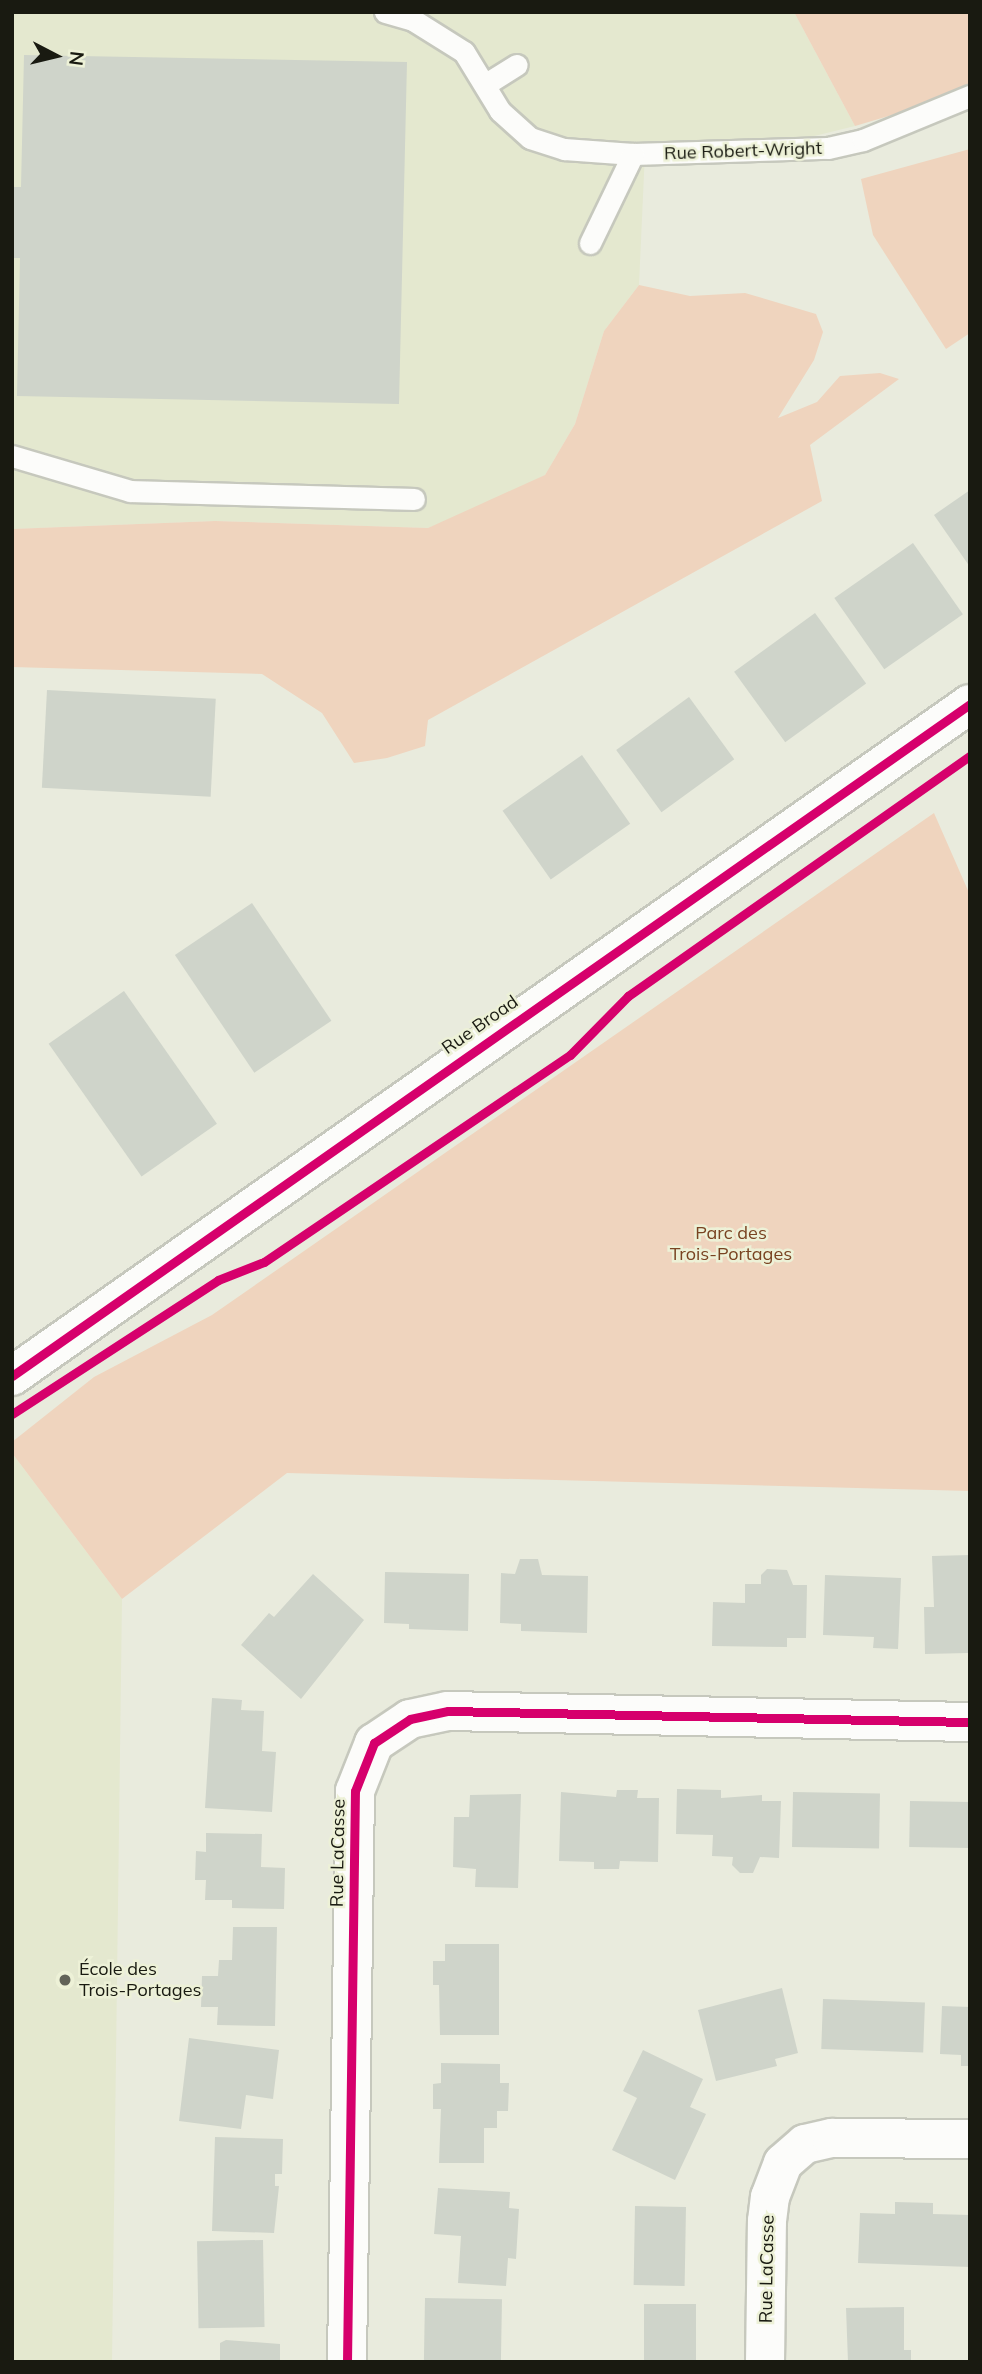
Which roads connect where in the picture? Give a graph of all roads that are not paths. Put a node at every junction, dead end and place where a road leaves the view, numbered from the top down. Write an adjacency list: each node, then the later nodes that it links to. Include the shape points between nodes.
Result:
1 (384, 12): 2 (lane, Rue Robert-Wright)
2 (416, 16): 4 (lane, Rue Robert-Wright, via 464,52)
3 (516, 65): 4 (lane)
4 (486, 84): 6 (lane, Rue Robert-Wright, via 500,111 530,138 564,149)
5 (970, 96): 6 (lane, Rue Robert-Wright, via 863,139 828,148)
6 (633, 154): 7 (lane)
7 (590, 243)
8 (12, 456): 9 (lane, via 130,491)
9 (414, 499)
10 (970, 704): 11 (street, Rue Broad)
11 (12, 1376)
12 (970, 1722): 14 (street, Rue LaCasse, via 448,1711 410,1719 374,1743 355,1790)
13 (970, 2139): 15 (street, Rue LaCasse, via 832,2138 805,2144 783,2163 769,2197 766,2221)
14 (347, 2362)
15 (765, 2362)

